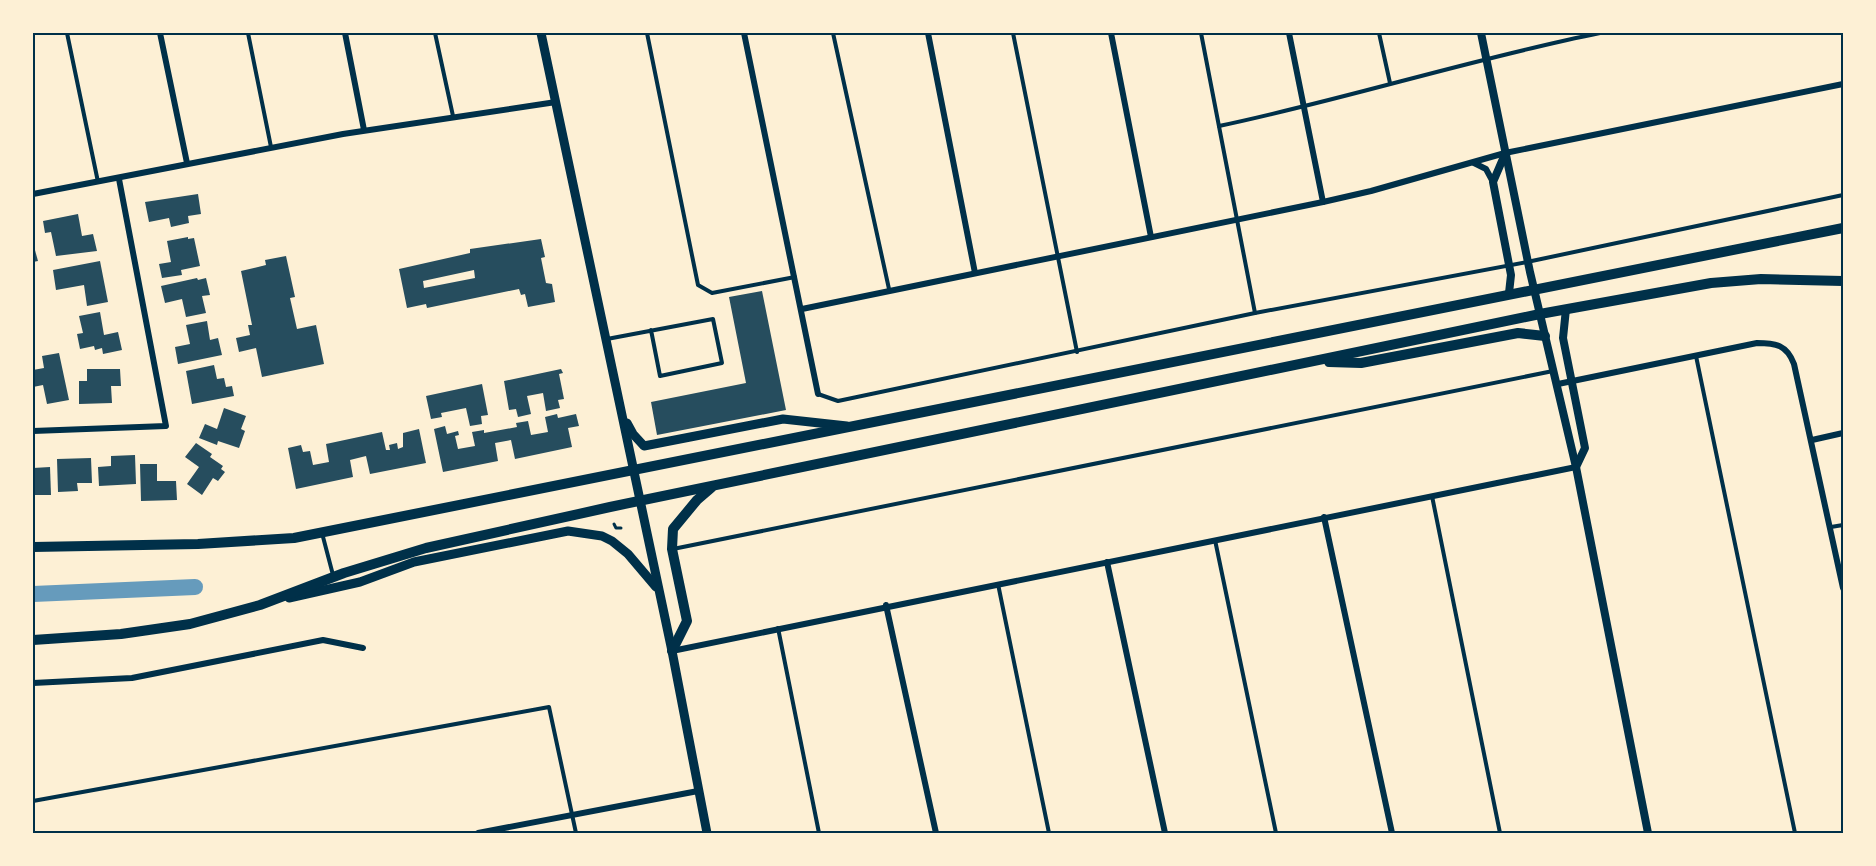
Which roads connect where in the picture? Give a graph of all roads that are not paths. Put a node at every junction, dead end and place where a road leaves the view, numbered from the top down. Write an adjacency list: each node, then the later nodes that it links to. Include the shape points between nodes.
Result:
1 (67, 33): 32 (lane)
2 (160, 33): 29 (street)
3 (248, 33): 27 (lane)
4 (345, 33): 26 (street)
5 (435, 33): 24 (lane)
6 (541, 33): 22 (main road)
7 (647, 33): 44 (lane, via 698,285 712,293)
8 (744, 33): 44 (street)
9 (833, 33): 47 (lane)
10 (928, 33): 43 (street)
11 (1013, 33): 40 (lane)
12 (1111, 33): 39 (street)
13 (1201, 33): 25 (lane)
14 (1289, 33): 23 (street)
15 (1379, 33): 20 (lane)
16 (1481, 33): 19 (street)
17 (1600, 33): 18 (lane)
18 (1590, 34): 19 (lane)
19 (1486, 58): 20 (lane); 28 (street)
20 (1390, 83): 23 (lane)
21 (1843, 84): 28 (street)
22 (556, 102): 24 (street); 55 (main road)
23 (1304, 108): 25 (lane); 36 (street)
24 (453, 116): 26 (street)
25 (1219, 126): 37 (lane)
26 (364, 130): 27 (street)
27 (271, 147): 29 (street)
28 (1505, 153): 30 (street); 33 (street); 41 (street)
29 (187, 163): 31 (street)
30 (1473, 163): 33 (street, via 1486,169); 36 (street)
31 (119, 179): 32 (street); 65 (street, via 166,426)
32 (98, 182): 34 (street)
33 (1493, 182): 42 (street)
34 (33, 194)
35 (1843, 195): 41 (lane)
36 (1323, 202): 37 (street)
37 (1237, 220): 39 (street); 51 (lane)
38 (1843, 228): 46 (main road)
39 (1151, 237): 40 (street)
40 (1058, 256): 43 (street); 56 (lane)
41 (1527, 262): 42 (lane); 46 (street)
42 (1509, 265): 48 (street); 51 (lane)
43 (975, 273): 47 (street)
44 (796, 277): 49 (street)
45 (1843, 281): 50 (main road, via 1734,280)
46 (1533, 288): 48 (main road); 52 (street)
47 (889, 290): 49 (street)
48 (1509, 293): 64 (main road)
49 (801, 309): 62 (street)
50 (1566, 309): 52 (main road); 60 (street, via 1563,338)
51 (1255, 313): 56 (lane)
52 (1540, 314): 54 (street); 58 (main road)
53 (651, 330): 53 (lane, via 713,318 722,363 660,376); 55 (lane)
54 (1545, 336): 58 (main road, via 1524,332 1361,363); 59 (street)
55 (606, 339): 63 (main road)
56 (1077, 352): 62 (lane, via 838,400)
57 (1696, 356): 60 (street); 67 (street, via 1757,343 1783,346 1794,364); 106 (lane)
58 (1308, 362): 70 (main road)
59 (1554, 370): 61 (street); 79 (lane)
60 (1572, 381): 61 (street); 68 (street, via 1585,448)
61 (1558, 384): 68 (street)
62 (818, 394)
63 (621, 410): 64 (main road, via 633,435 644,446 783,419); 69 (main road)
64 (847, 426): 69 (main road)
65 (33, 432)
66 (1843, 433): 67 (street)
67 (1812, 440): 75 (street)
68 (1576, 467): 71 (street); 105 (street)
69 (633, 468): 72 (main road); 76 (main road)
70 (713, 486): 72 (main road); 79 (main road, via 673,529)
71 (1432, 496): 73 (street); 104 (lane)
72 (640, 501): 81 (main road, via 426,548); 83 (main road)
73 (1324, 517): 77 (street); 103 (street)
74 (1843, 525): 75 (lane)
75 (1831, 527): 84 (street)
76 (322, 532): 78 (main road, via 242,542); 81 (lane)
77 (1215, 540): 80 (street); 102 (lane)
78 (33, 547)
79 (672, 549): 90 (main road, via 687,621)
80 (1107, 562): 82 (street); 101 (street)
81 (334, 577): 85 (main road)
82 (998, 584): 86 (street); 100 (lane)
83 (658, 588): 85 (main road, via 612,541 568,531 414,562 327,591); 90 (main road)
84 (1843, 588)
85 (260, 605): 88 (main road, via 158,629)
86 (886, 606): 87 (street); 99 (street)
87 (778, 628): 90 (street); 98 (lane)
88 (33, 640)
89 (363, 648): 91 (street, via 323,640 132,678)
90 (672, 651): 92 (main road)
91 (33, 683)
92 (698, 791): 94 (street); 97 (main road)
93 (33, 801): 94 (lane, via 549,707)
94 (573, 816): 95 (street); 96 (lane)
95 (480, 833)
96 (576, 833)
97 (707, 833)
98 (819, 833)
99 (936, 833)
100 (1049, 833)
101 (1165, 833)
102 (1276, 833)
103 (1392, 833)
104 (1500, 833)
105 (1648, 833)
106 (1795, 833)

